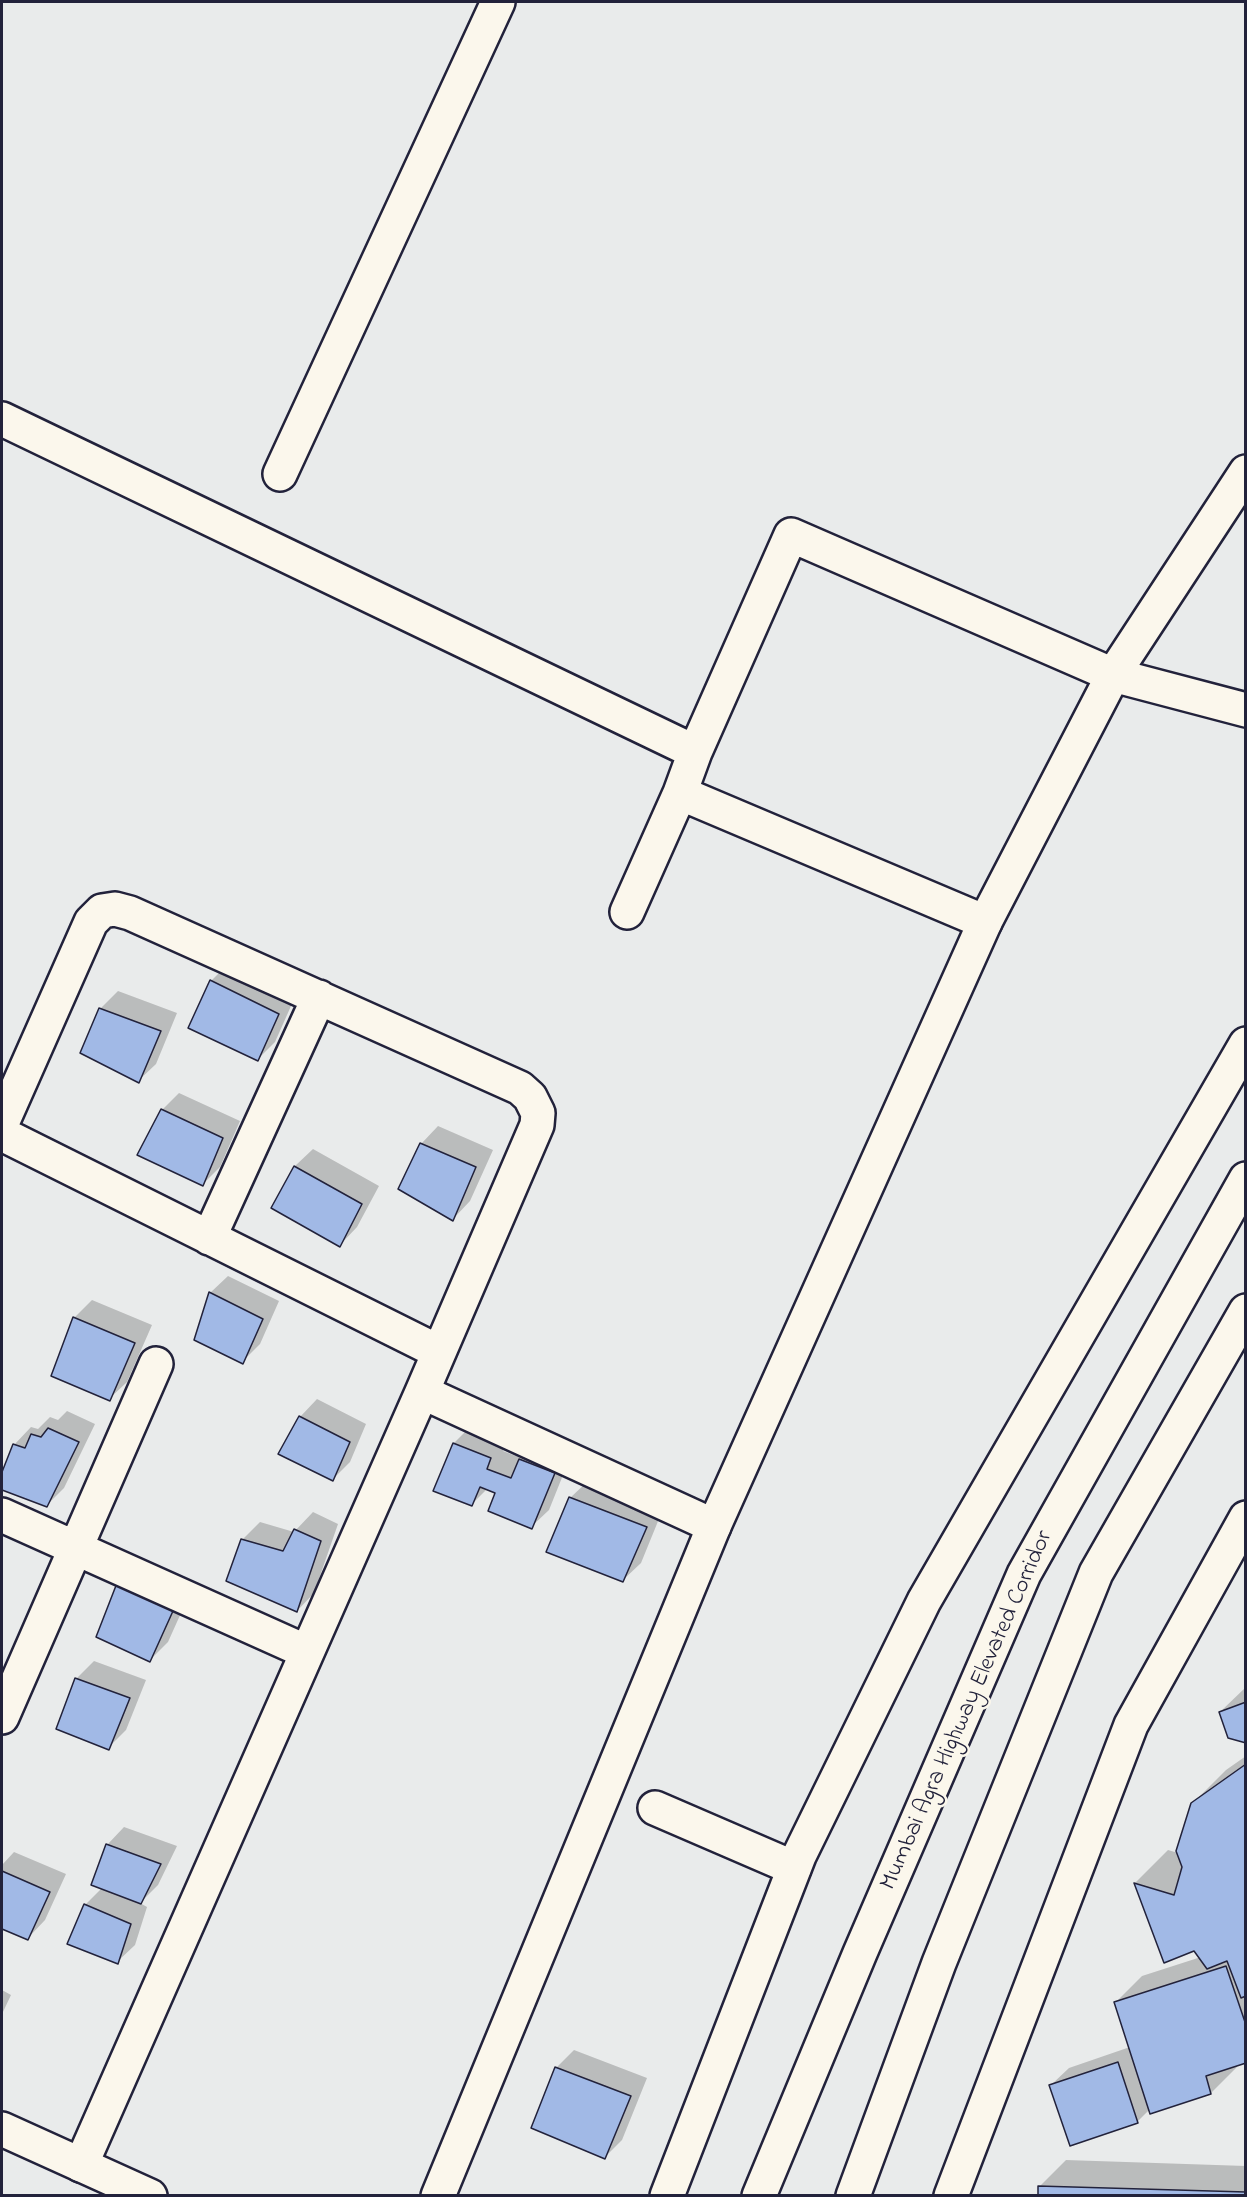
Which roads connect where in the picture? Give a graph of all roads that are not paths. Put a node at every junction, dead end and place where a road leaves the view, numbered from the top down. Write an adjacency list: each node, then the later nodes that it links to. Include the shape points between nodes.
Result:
1 (498, 2): 4 (main road)
2 (2, 419): 7 (main road)
3 (1245, 472): 5 (main road)
4 (280, 474)
5 (1113, 675): 6 (main road); 7 (main road, via 791,535); 10 (main road)
6 (1245, 710)
7 (695, 752): 8 (main road)
8 (680, 793): 9 (main road); 10 (main road)
9 (627, 912)
10 (985, 922): 23 (main road)
11 (319, 997): 13 (main road, via 130,913 102,911 91,921); 16 (main road); 18 (main road, via 520,1089 530,1097 538,1113 537,1125)
12 (1245, 1044): 28 (main road, via 924,1601)
13 (2, 1123)
14 (2, 1134): 16 (main road)
15 (1245, 1179): 34 (main road, Mumbai Agra Highway Elevated Corridor, via 1024,1574)
16 (209, 1238): 18 (main road)
17 (1245, 1311): 35 (main road, via 1096,1573 939,1963)
18 (439, 1352): 20 (main road)
19 (156, 1364): 24 (main road)
20 (422, 1392): 23 (main road); 25 (main road)
21 (2, 1515): 24 (main road)
22 (1245, 1518): 36 (main road, via 1131,1725)
23 (714, 1526): 32 (main road)
24 (75, 1548): 25 (main road); 26 (main road)
25 (307, 1652): 30 (main road)
26 (2, 1717)
27 (655, 1808): 28 (main road)
28 (794, 1868): 33 (main road)
29 (2, 2129): 30 (main road)
30 (81, 2165): 31 (main road)
31 (150, 2196)
32 (438, 2196)
33 (667, 2196)
34 (759, 2196)
35 (853, 2196)
36 (951, 2196)

